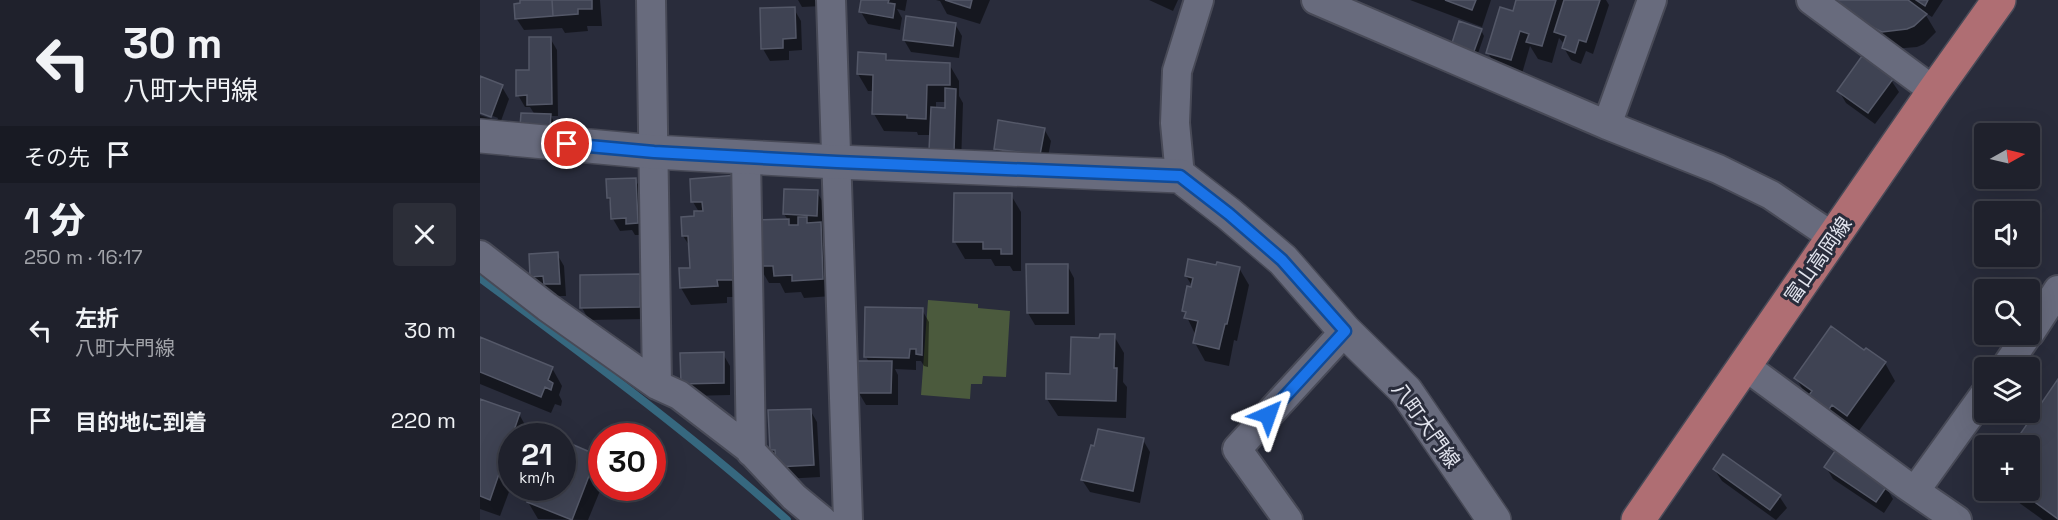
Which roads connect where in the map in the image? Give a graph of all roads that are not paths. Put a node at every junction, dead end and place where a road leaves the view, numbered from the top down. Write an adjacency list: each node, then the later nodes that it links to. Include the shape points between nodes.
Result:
1 (651, 0): 11 (street)
2 (831, 0): 13 (street)
3 (1199, 0): 14 (street, via 1178,70 1175,123)
4 (1316, 0): 9 (street)
5 (1652, 0): 9 (street)
6 (1811, 0): 8 (street)
7 (1999, 0): 8 (main road, 富山高岡線)
8 (1934, 91): 15 (main road, 富山高岡線)
9 (1607, 125): 15 (street, via 1729,174 1771,195)
10 (480, 136): 11 (main road)
11 (654, 152): 12 (main road); 21 (street)
12 (746, 157): 13 (main road); 23 (street)
13 (837, 162): 14 (main road); 26 (street)
14 (1180, 176): 19 (main road, 八町大門線, via 1282,260)
15 (1833, 237): 20 (main road, 富山高岡線)
16 (480, 255): 21 (street)
17 (2058, 290): 18 (street)
18 (2040, 317)
19 (1345, 331): 27 (street, via 1237,449); 28 (main road, 八町大門線, via 1406,391)
20 (1745, 366): 24 (street); 29 (main road, 富山高岡線)
21 (657, 385): 23 (street, via 679,395)
22 (1974, 408): 24 (street)
23 (751, 452): 25 (street)
24 (1911, 488): 30 (street)
25 (822, 520)
26 (848, 520)
27 (1288, 520)
28 (1494, 520)
29 (1638, 520)
30 (1957, 520)

